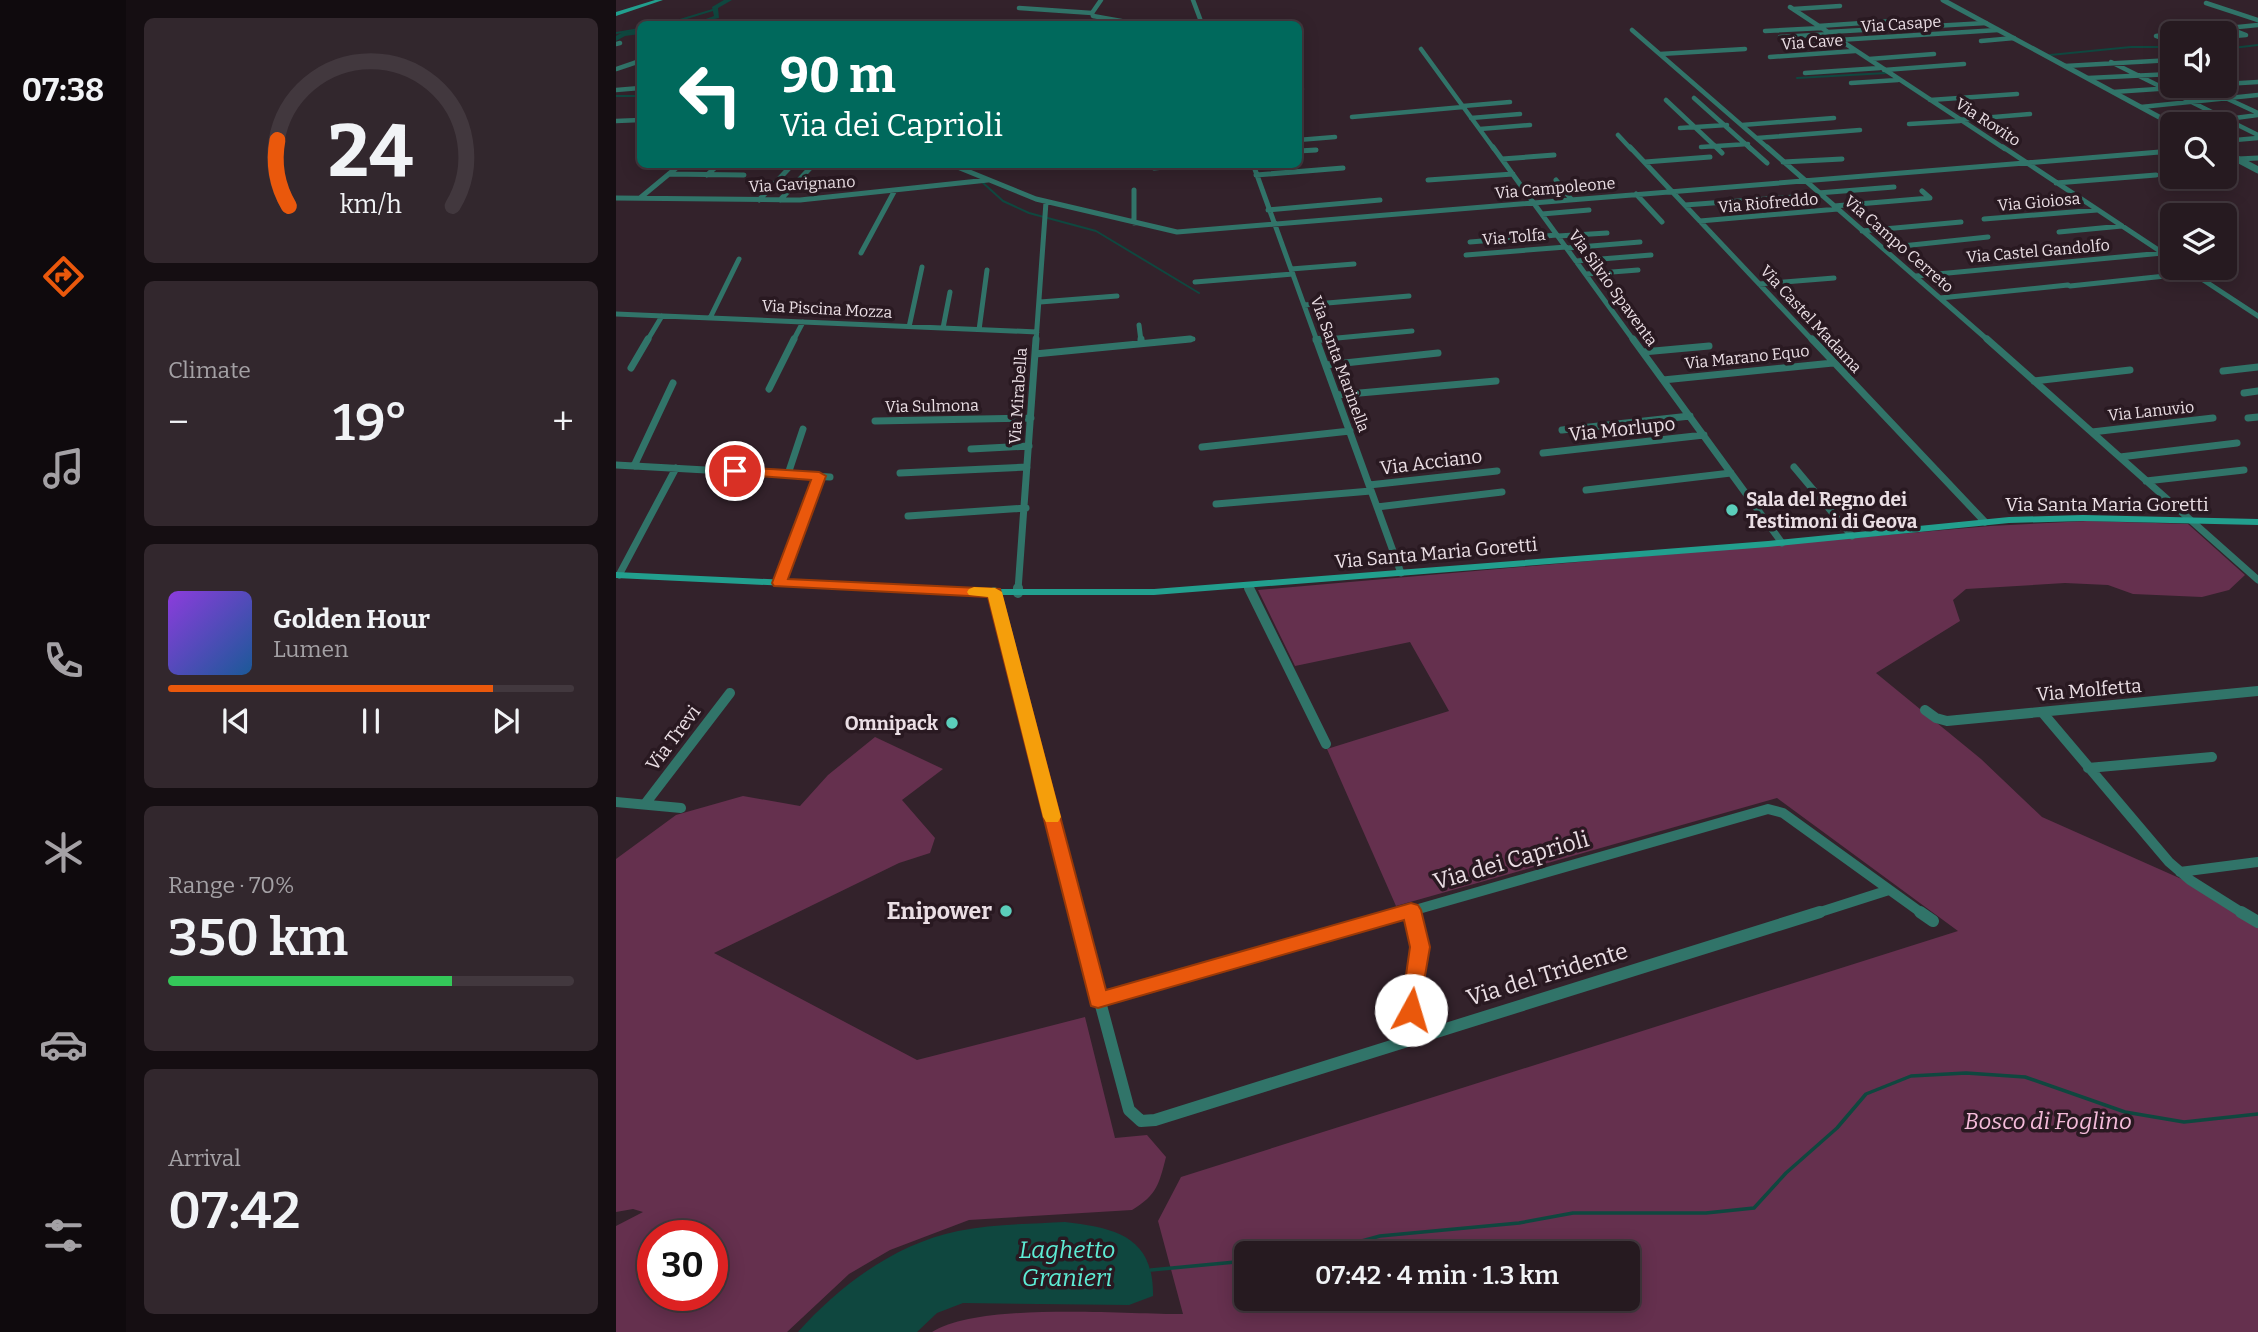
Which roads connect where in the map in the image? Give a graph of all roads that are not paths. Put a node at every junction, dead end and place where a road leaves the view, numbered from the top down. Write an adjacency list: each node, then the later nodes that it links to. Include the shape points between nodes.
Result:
1 (660, 0): 9 (main road)
2 (1101, 0): 8 (street)
3 (1193, 0): 13 (street)
4 (1943, 0): 14 (street)
5 (2206, 3): 11 (street)
6 (1840, 6): 16 (street, Via Rovito, via 1791,8)
7 (1019, 8): 8 (street)
8 (1092, 13): 12 (street)
9 (616, 14)
10 (1892, 20): 16 (street)
11 (2258, 20)
12 (1113, 21)
13 (1201, 21)
14 (1986, 23): 19 (street); 22 (street)
15 (2258, 25): 17 (street)
16 (1820, 27): 20 (street); 22 (street, Via Rovito)
17 (2237, 27)
18 (1632, 30): 32 (street, Via Campo Cerreto)
19 (1998, 30): 25 (street); 26 (street, Via Casape)
20 (1765, 31)
21 (2237, 32): 23 (street, via 2246,35)
22 (1830, 33): 24 (street); 26 (street, Via Rovito)
23 (2237, 36)
24 (1780, 37)
25 (2014, 38): 27 (street); 41 (street)
26 (1840, 40): 28 (street, Via Casape); 31 (street, Via Rovito)
27 (1981, 41)
28 (1807, 42)
29 (1421, 49): 70 (street, Via Silvio Spaventa)
30 (1745, 49): 32 (street)
31 (1856, 51): 34 (street, Via Cave); 35 (street, Via Rovito)
32 (1660, 54): 87 (street, Via Campo Cerreto)
33 (1934, 54): 35 (street)
34 (1770, 57)
35 (1868, 59): 44 (street, Via Rovito)
36 (2160, 61): 39 (street)
37 (637, 62): 43 (street)
38 (2111, 62): 39 (street); 41 (street); 47 (street)
39 (2150, 62): 42 (street)
40 (1964, 64): 44 (street)
41 (2065, 66): 48 (street)
42 (2160, 67)
43 (616, 69)
44 (1883, 69): 45 (street); 49 (street, Via Rovito)
45 (1805, 73)
46 (2160, 74): 47 (street)
47 (2137, 75): 48 (street); 54 (street)
48 (2088, 78): 59 (street)
49 (1899, 80): 51 (street); 67 (street, Via Rovito)
50 (2258, 82): 53 (street)
51 (1851, 83)
52 (2237, 83): 53 (street)
53 (2246, 83): 57 (street)
54 (2160, 85)
55 (637, 88): 58 (street)
56 (2160, 88): 59 (street)
57 (2258, 88)
58 (616, 90)
59 (2113, 92): 71 (street)
60 (2018, 94): 67 (street)
61 (2258, 95): 62 (street)
62 (2237, 97)
63 (1694, 98): 86 (street)
64 (2185, 98): 69 (street)
65 (2227, 98): 69 (street); 75 (street)
66 (1666, 100): 89 (street)
67 (1930, 100): 82 (street, Via Rovito)
68 (1510, 102): 70 (street)
69 (2193, 102): 71 (street); 72 (street)
70 (1463, 107): 76 (street); 79 (street, Via Silvio Spaventa)
71 (2141, 107): 77 (street)
72 (2213, 112)
73 (1520, 114): 79 (street)
74 (2030, 114): 82 (street)
75 (2258, 114): 78 (street)
76 (1352, 117)
77 (2160, 117)
78 (2237, 117)
79 (1471, 118): 91 (street, Via Silvio Spaventa)
80 (1834, 118): 87 (street)
81 (637, 120): 83 (street)
82 (1959, 120): 84 (street); 115 (street, Via Rovito)
83 (616, 121)
84 (1909, 124)
85 (1530, 125): 91 (street)
86 (1725, 125): 87 (street); 89 (street); 99 (street)
87 (1741, 125): 98 (street, Via Campo Cerreto)
88 (2237, 125): 95 (street)
89 (1694, 127): 90 (street); 100 (street)
90 (1680, 128)
91 (1480, 129): 109 (street, Via Silvio Spaventa)
92 (1860, 130): 98 (street)
93 (1618, 135): 112 (street, Via Castel Madama)
94 (1335, 136): 96 (street)
95 (2258, 137): 97 (street)
96 (1302, 139)
97 (2237, 139)
98 (1759, 140): 99 (street); 113 (street, Via Campo Cerreto)
99 (1746, 144): 100 (street); 114 (street)
100 (1714, 146): 101 (street); 105 (street)
101 (1700, 147)
102 (1316, 150): 103 (street)
103 (1302, 151)
104 (2160, 152): 115 (street, Via Campoleone)
105 (1722, 153)
106 (1554, 155): 109 (street)
107 (1710, 157): 112 (street)
108 (2258, 158): 111 (street)
109 (1502, 159): 125 (street, Via Silvio Spaventa)
110 (1842, 159): 113 (street)
111 (2238, 159): 123 (street)
112 (1645, 162): 139 (street, Via Castel Madama)
113 (1783, 162): 133 (street, Via Campo Cerreto)
114 (1767, 163)
115 (2025, 163): 133 (street, Via Campoleone); 134 (street, Via Rovito)
116 (676, 168): 124 (street)
117 (716, 168): 126 (street)
118 (789, 168): 146 (street)
119 (810, 168): 147 (street)
120 (960, 168): 130 (street, Via Campoleone)
121 (1253, 168): 128 (street, Via Santa Marinella)
122 (1343, 168): 128 (street)
123 (2258, 170)
124 (669, 174): 126 (street); 144 (street)
125 (1513, 174): 131 (street); 151 (street, Via Silvio Spaventa)
126 (707, 175): 127 (street)
127 (744, 175)
128 (1256, 175): 154 (street, Via Santa Marinella)
129 (2156, 175): 134 (street)
130 (988, 180): 137 (street, Via Gavignano); 150 (street, Via Campoleone)
131 (1428, 180)
132 (1556, 180): 145 (street)
133 (1803, 180): 139 (street, Via Campoleone); 142 (street, Via Campo Cerreto)
134 (2056, 183): 155 (street, Via Rovito)
135 (1894, 187): 136 (street)
136 (1882, 188): 142 (street); 149 (street)
137 (895, 190): 147 (street, Via Gavignano); 175 (street)
138 (1135, 190): 162 (street)
139 (1672, 191): 141 (street, Via Campoleone); 152 (street, Via Castel Madama)
140 (1922, 191): 149 (street, Via Riofreddo, via 1930,198)
141 (1636, 194): 145 (street, Via Campoleone); 160 (street)
142 (1819, 194): 152 (street); 153 (street, Via Campo Cerreto)
143 (616, 198): 144 (street, Via Gavignano)
144 (640, 198): 146 (street, Via Gavignano)
145 (1571, 199): 151 (street, Via Campoleone)
146 (759, 200): 147 (street, Via Gavignano)
147 (780, 200)
148 (1380, 200): 154 (street)
149 (1900, 201): 153 (street, Via Riofreddo)
150 (1046, 202): 162 (street, Via Campoleone); 197 (street, Via Mirabella)
151 (1534, 202): 157 (street, Via Silvio Spaventa); 163 (street, Via Campoleone)
152 (1685, 205): 159 (street, Via Castel Madama)
153 (1836, 208): 159 (street, Via Riofreddo); 165 (street, Via Campo Cerreto)
154 (1268, 210): 163 (street, Via Santa Marinella)
155 (2097, 210): 158 (street, Via Gioiosa); 164 (street, Via Rovito)
156 (1589, 211): 157 (street)
157 (1542, 214): 168 (street, Via Silvio Spaventa)
158 (1984, 219)
159 (1700, 221): 192 (street, Via Castel Madama)
160 (1662, 222)
161 (1962, 222): 165 (street)
162 (1134, 223): 163 (street, Via Campoleone, via 1173,232)
163 (1274, 224): 185 (street, Via Santa Marinella)
164 (2122, 226): 166 (street); 174 (street, Via Rovito)
165 (1862, 231): 173 (street, Via Campo Cerreto)
166 (2059, 232)
167 (1607, 233): 168 (street)
168 (1558, 236): 170 (street); 172 (street, Via Silvio Spaventa)
169 (1988, 237): 173 (street)
170 (1470, 242)
171 (1640, 242): 172 (street, Via Tolfa)
172 (1566, 247): 177 (street, Via Tolfa); 180 (street, Via Silvio Spaventa)
173 (1883, 248): 187 (street, Via Campo Cerreto)
174 (2160, 251)
175 (861, 253)
176 (2160, 253): 187 (street, Via Castel Gandolfo)
177 (1466, 255)
178 (1651, 255): 180 (street)
179 (739, 260): 202 (street)
180 (1576, 261): 186 (street, Via Silvio Spaventa)
181 (1354, 264): 185 (street)
182 (922, 267): 205 (street)
183 (987, 270): 207 (street)
184 (1638, 270): 186 (street)
185 (1292, 272): 191 (street); 198 (street, Via Santa Marinella)
186 (1586, 274): 214 (street, Via Silvio Spaventa)
187 (1916, 276): 196 (street, Via Campo Cerreto)
188 (2160, 277): 196 (street)
189 (1834, 278): 192 (street)
190 (2204, 280): 201 (street)
191 (1195, 282)
192 (1759, 284): 217 (street, Via Castel Madama)
193 (950, 292): 206 (street)
194 (1116, 296): 197 (street)
195 (1409, 296): 198 (street)
196 (1940, 298): 225 (street, Via Campo Cerreto)
197 (1040, 302): 209 (street, Via Mirabella)
198 (1304, 305): 211 (street, Via Santa Marinella)
199 (616, 314): 200 (street, Via Piscina Mozza)
200 (663, 316): 202 (street, Via Piscina Mozza); 220 (street)
201 (2258, 316)
202 (710, 318): 203 (street, Via Piscina Mozza)
203 (803, 322): 205 (street, Via Piscina Mozza); 227 (street)
204 (1139, 325): 212 (street)
205 (909, 327): 206 (street, Via Piscina Mozza)
206 (943, 328): 207 (street, Via Piscina Mozza)
207 (979, 330): 209 (street, Via Piscina Mozza)
208 (1412, 331): 211 (street)
209 (1037, 332): 216 (street, Via Mirabella)
210 (1193, 339): 212 (street)
211 (1316, 340): 218 (street, Via Santa Marinella)
212 (1142, 343): 216 (street)
213 (1709, 346): 214 (street)
214 (1643, 352): 223 (street, Via Silvio Spaventa)
215 (1438, 353): 218 (street)
216 (1035, 354): 233 (street, Via Mirabella)
217 (1833, 363): 223 (street, Via Marano Equo); 269 (street, Via Castel Madama)
218 (1326, 365): 230 (street, Via Santa Marinella)
219 (2258, 367): 222 (street)
220 (631, 368)
221 (2130, 370): 225 (street)
222 (2223, 371)
223 (1663, 380): 231 (street, Via Silvio Spaventa)
224 (1496, 381): 230 (street)
225 (2034, 381): 240 (street, Via Campo Cerreto)
226 (673, 383): 249 (street)
227 (769, 389)
228 (2258, 391): 229 (street)
229 (2244, 393)
230 (1336, 396): 239 (street, Via Santa Marinella)
231 (1690, 416): 238 (street); 241 (street, Via Silvio Spaventa)
232 (2258, 416): 235 (street)
233 (1031, 418): 236 (street, Via Sulmona); 243 (street, Via Mirabella)
234 (2213, 418): 240 (street, Via Lanuvio)
235 (2248, 418)
236 (875, 421)
237 (803, 429): 257 (street)
238 (1562, 430)
239 (1350, 432): 244 (street); 261 (street, Via Santa Marinella)
240 (2092, 432): 247 (street, Via Campo Cerreto)
241 (1704, 435): 246 (street, Via Morlupo); 256 (street, Via Silvio Spaventa)
242 (2237, 443): 247 (street)
243 (1028, 446): 245 (street); 250 (street, Via Mirabella)
244 (1202, 447)
245 (971, 449)
246 (1544, 453)
247 (2120, 457): 260 (street, Via Campo Cerreto)
248 (616, 465): 249 (street)
249 (634, 466): 252 (street)
250 (1027, 467): 255 (street); 266 (street, Via Mirabella)
251 (1794, 467): 271 (street)
252 (676, 468): 257 (street); 274 (street)
253 (2244, 470): 260 (street)
254 (1497, 471): 261 (street, Via Acciano)
255 (900, 473)
256 (1731, 473): 262 (street); 272 (street, Via Silvio Spaventa)
257 (788, 474): 258 (street)
258 (819, 476): 259 (street); 276 (street)
259 (830, 477)
260 (2146, 481): 268 (street, Via Campo Cerreto)
261 (1370, 488): 264 (street, Via Acciano); 265 (street, Via Santa Marinella)
262 (1586, 490)
263 (1502, 492): 265 (street)
264 (1216, 504)
265 (1377, 507): 273 (street, Via Santa Marinella)
266 (1026, 508): 267 (street); 279 (street, Via Mirabella)
267 (908, 516)
268 (2190, 521): 269 (main road, Via Santa Maria Goretti, via 2074,518); 270 (main road, Via Santa Maria Goretti); 275 (street, Via Campo Cerreto)
269 (1985, 522): 271 (main road, Via Santa Maria Goretti)
270 (2258, 522)
271 (1852, 536): 272 (main road, Via Santa Maria Goretti)
272 (1782, 543): 273 (main road, Via Santa Maria Goretti)
273 (1401, 573): 277 (main road, Via Santa Maria Goretti)
274 (617, 575): 276 (main road, Via Santa Maria Goretti)
275 (2258, 580)
276 (779, 583): 278 (main road, Via Santa Maria Goretti)
277 (1248, 587): 279 (main road, Via Santa Maria Goretti); 284 (street)
278 (995, 592): 279 (main road, Via Santa Maria Goretti); 297 (street)
279 (1018, 593)
280 (2258, 691): 283 (street, Via Molfetta)
281 (730, 693): 289 (street, Via Trevi)
282 (1925, 710): 283 (street, Via Molfetta, via 1947,721)
283 (2042, 712): 287 (street)
284 (1326, 744)
285 (2212, 757): 287 (street)
286 (2187, 764): 287 (street)
287 (2091, 771): 292 (street)
288 (616, 802): 289 (street)
289 (645, 804): 290 (street)
290 (681, 808)
291 (2258, 862): 292 (street)
292 (2180, 872): 296 (street)
293 (1889, 890): 294 (street, Via dei Caprioli, via 1773,809); 295 (street); 298 (street, Via del Tridente)
294 (1411, 910): 297 (street, Via dei Caprioli); 298 (street, via 1420,947 1411,996)
295 (1933, 921)
296 (2258, 922)
297 (1098, 1000): 298 (street, Via del Tridente, via 1128,1108 1138,1120 1147,1122)
298 (1415, 1037)

